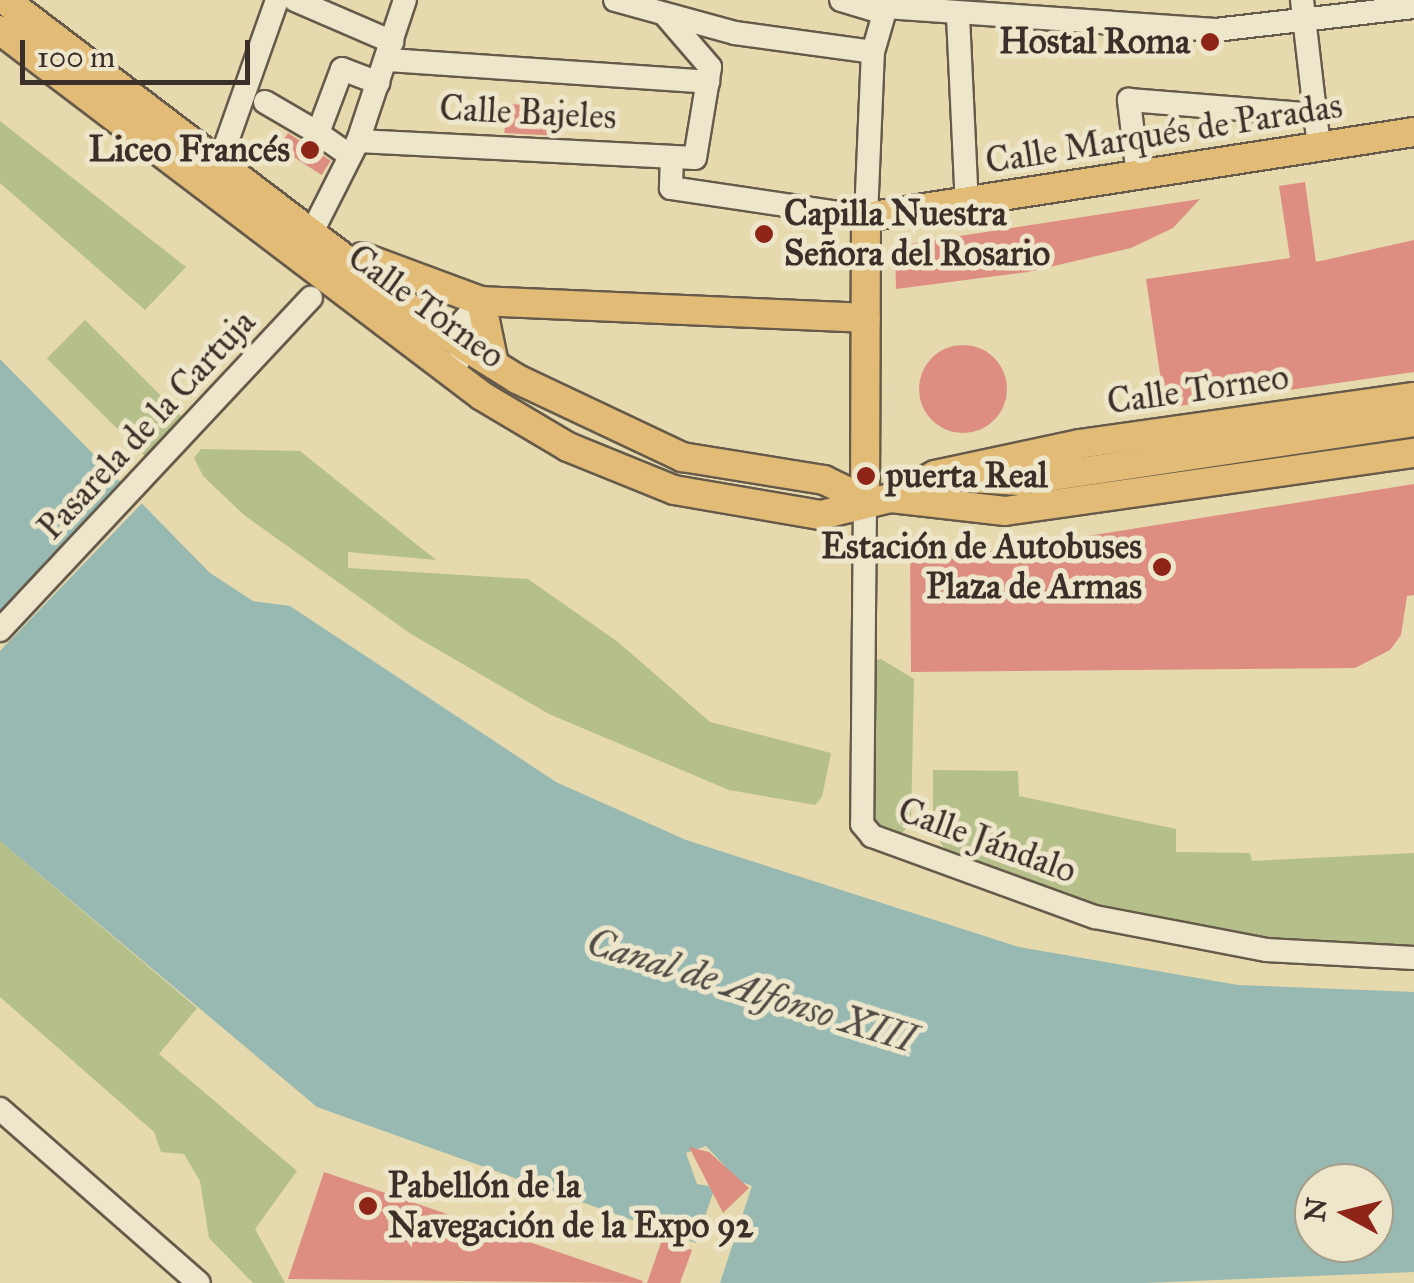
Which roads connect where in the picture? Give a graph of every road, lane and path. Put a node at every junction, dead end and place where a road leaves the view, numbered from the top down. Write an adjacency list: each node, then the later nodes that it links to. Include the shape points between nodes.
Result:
1 (5, 0): 25 (main road, Calle Torneo)
2 (277, 0): 25 (street)
3 (295, 0): 14 (street)
4 (405, 0): 14 (street)
5 (615, 0): 10 (street)
6 (842, 1): 7 (street); 13 (street)
7 (886, 7): 11 (street); 15 (street)
8 (1414, 7): 9 (street)
9 (1302, 11): 11 (street, via 1215,30); 19 (street)
10 (666, 16): 13 (street, via 735,33); 16 (street, via 710,67)
11 (958, 16): 27 (street)
12 (0, 30): 30 (main road, Calle Torneo)
13 (833, 42): 15 (street)
14 (390, 51): 16 (street); 17 (street)
15 (873, 52): 28 (street)
16 (708, 82): 24 (street)
17 (378, 83): 21 (street, via 342,69); 23 (street)
18 (265, 102): 21 (street)
19 (1316, 115): 22 (street); 26 (street, via 1128,100)
20 (1414, 132): 22 (main road, Calle Marqués de Paradas)
21 (318, 134): 23 (street)
22 (1319, 146): 26 (main road, Calle Marqués de Paradas)
23 (353, 148): 24 (street, Calle Bajeles); 29 (street)
24 (684, 157): 28 (street, via 671,188)
25 (220, 161): 29 (main road, Calle Torneo)
26 (1138, 176): 27 (main road, Calle Marqués de Paradas)
27 (967, 204): 28 (main road, Calle Marqués de Paradas)
28 (866, 216): 32 (main road)
29 (320, 238): 31 (main road, Calle Torneo); 33 (main road, Calle Torneo, via 437,329)
30 (313, 296): 33 (main road, Calle Torneo); 41 (street, Pasarela de la Cartuja)
31 (481, 308): 32 (main road, Calle Torneo); 33 (main road); 33 (street, via 468,312)
32 (866, 318): 39 (main road)
33 (466, 362): 39 (main road, Calle Torneo, via 682,457 824,480)
34 (1414, 397): 37 (main road, Calle Torneo, via 1079,444)
35 (1414, 422): 38 (main road, Calle Torneo)
36 (1414, 453): 40 (main road, Calle Torneo, via 1006,511)
37 (934, 475): 38 (main road, Calle Torneo); 39 (main road, Calle Torneo)
38 (1020, 481): 40 (main road, Calle Torneo)
39 (878, 499): 40 (main road, Calle Torneo); 42 (street, Calle Jándalo, via 862,824 886,844 903,844 964,875 1095,917 1266,950)
40 (962, 506)
41 (0, 630)
42 (1414, 958)
43 (0, 1108): 44 (street)
44 (199, 1283)

